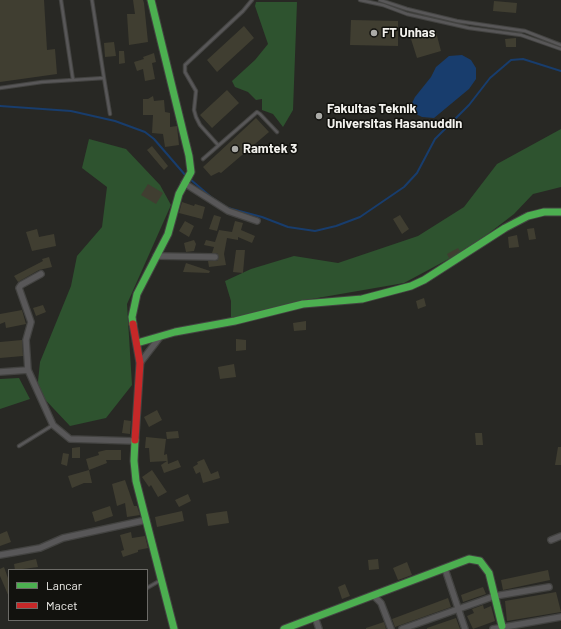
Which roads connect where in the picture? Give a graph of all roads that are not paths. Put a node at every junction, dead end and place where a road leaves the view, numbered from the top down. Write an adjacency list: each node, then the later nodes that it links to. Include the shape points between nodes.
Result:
1 (61, 0): 12 (lane)
2 (92, 0): 11 (lane)
3 (151, 0): 18 (street, via 189,156)
4 (252, 0): 16 (lane, via 184,65 185,72 196,91 196,117)
5 (360, 0): 8 (lane, via 469,28)
6 (380, 0): 7 (lane, via 457,21)
7 (525, 31): 8 (lane); 9 (lane)
8 (521, 35): 10 (lane)
9 (561, 44)
10 (561, 49)
11 (104, 78): 12 (lane); 14 (lane)
12 (74, 80): 13 (lane)
13 (0, 88)
14 (110, 114)
15 (277, 132): 16 (lane, via 257,112)
16 (218, 145): 17 (lane)
17 (203, 159)
18 (187, 180): 20 (street, via 228,211); 21 (street, via 179,194 170,230)
19 (561, 212): 24 (street, via 544,212 528,216 410,286 362,299 302,304)
20 (257, 221)
21 (156, 256): 22 (street); 25 (street, via 140,286 134,304 132,317)
22 (215, 257)
23 (41, 274): 27 (street, via 19,288 31,322 26,340)
24 (160, 337): 25 (street); 26 (street)
25 (137, 343): 26 (street)
26 (140, 363): 30 (street)
27 (28, 370): 28 (street); 29 (street)
28 (0, 372)
29 (53, 425): 30 (street, via 70,438); 31 (lane)
30 (135, 441): 32 (street, via 136,481)
31 (20, 446)
32 (146, 520): 35 (street, via 63,538 40,548); 37 (street)
33 (561, 536): 34 (street)
34 (551, 540)
35 (0, 555)
36 (445, 569): 40 (street); 41 (street, via 469,559 480,561 489,572); 42 (street)
37 (161, 580): 38 (lane); 46 (street)
38 (148, 587)
39 (549, 587): 41 (street)
40 (374, 596): 43 (street); 49 (street, via 381,603)
41 (495, 596): 42 (street); 45 (street)
42 (458, 609): 50 (street); 51 (street)
43 (315, 617): 47 (street); 48 (street)
44 (561, 617): 45 (street)
45 (502, 626): 52 (street)
46 (174, 629)
47 (284, 629)
48 (319, 629)
49 (391, 629)
50 (402, 629)
51 (465, 629)
52 (493, 629)

